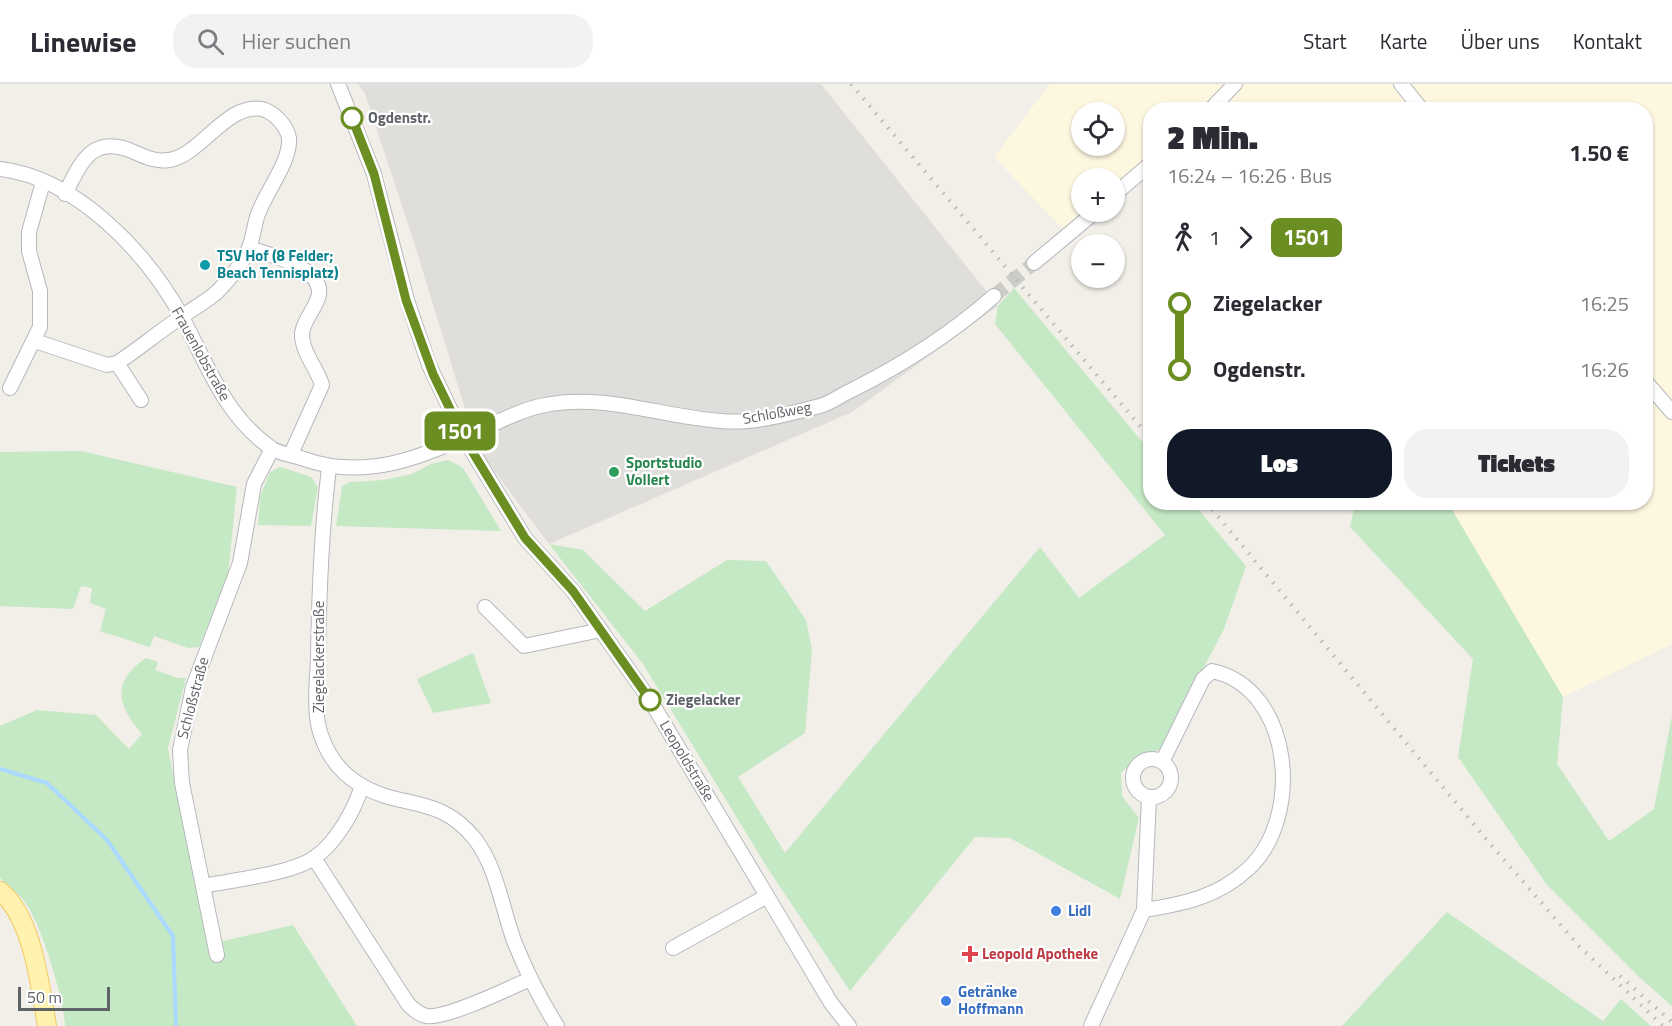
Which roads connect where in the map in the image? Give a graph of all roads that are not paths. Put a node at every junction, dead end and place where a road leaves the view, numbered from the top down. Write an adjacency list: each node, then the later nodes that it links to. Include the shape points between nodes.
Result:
1 (338, 84): 22 (street, Leopoldstraße, via 374,174 406,300 429,365)
2 (1235, 84): 4 (street)
3 (1401, 84): 5 (street)
4 (1218, 102)
5 (1416, 102)
6 (0, 169): 8 (street, Frauenlobstraße)
7 (1143, 170): 9 (street)
8 (43, 182): 10 (street, Frauenlobstraße); 16 (street, via 29,232 29,251 42,311)
9 (1125, 186)
10 (65, 194): 12 (street, via 77,169 99,148 116,144 156,160 170,160 183,156 243,112 265,110 283,125 289,137 287,154 257,216); 15 (street, Frauenlobstraße, via 99,215 135,249)
11 (1083, 222): 13 (street)
12 (249, 248): 15 (street, via 216,292); 24 (street, via 303,268 317,281 319,290 302,332 322,385)
13 (1034, 263)
14 (994, 296): 22 (street, Schloßweg, via 881,375 823,405 763,419 722,422 590,399 543,405)
15 (181, 316): 17 (street); 23 (street, Frauenlobstraße, via 224,400)
16 (35, 340): 17 (street, via 106,365); 18 (street)
17 (117, 363): 20 (street)
18 (10, 388)
19 (1653, 390): 21 (street)
20 (141, 400)
21 (1672, 412)
22 (464, 438): 25 (street, via 411,459 367,468); 27 (street, Leopoldstraße, via 525,538 573,591)
23 (272, 449): 24 (street); 32 (street, Schloßstraße, via 254,484 240,563 185,718 180,750 182,783)
24 (291, 454): 25 (street)
25 (329, 468): 29 (street, Ziegelackerstraße, via 321,532 317,699 320,734 333,760 346,776)
26 (485, 607): 27 (street, via 524,646)
27 (601, 630): 34 (street, Leopoldstraße, via 650,700)
28 (1162, 762): 30 (street, via 1170,773 1170,784 1165,792); 30 (street, via 1146,760 1133,777 1136,787); 35 (street, via 1203,679 1212,671 1227,674 1243,684 1275,729 1284,777 1282,800 1264,847 1250,867 1210,895)
29 (362, 786): 31 (street, via 333,839); 38 (street, Ziegelackerstraße, via 422,803 453,817 477,841 493,873)
30 (1149, 797): 35 (street)
31 (314, 858): 32 (street, via 292,868); 38 (street, via 408,1004 417,1012 429,1017 446,1014)
32 (203, 886): 37 (street, Schloßstraße)
33 (0, 891): 40 (main road, via 22,920)
34 (767, 896): 36 (street); 39 (street, Leopoldstraße)
35 (1144, 910): 42 (street)
36 (673, 948)
37 (217, 956)
38 (530, 980): 41 (street, Ziegelackerstraße)
39 (846, 1025)
40 (47, 1026)
41 (557, 1026)
42 (1091, 1026)

